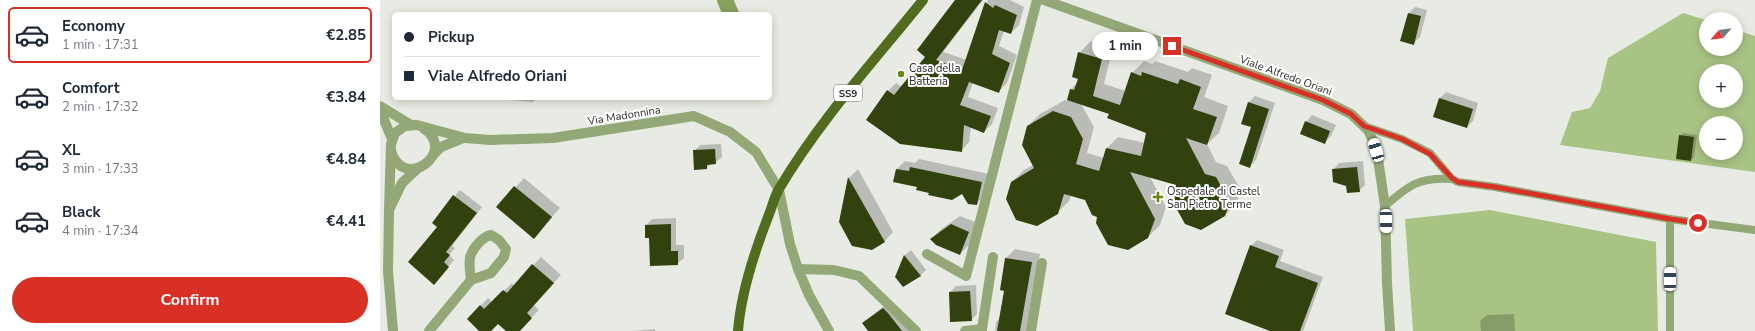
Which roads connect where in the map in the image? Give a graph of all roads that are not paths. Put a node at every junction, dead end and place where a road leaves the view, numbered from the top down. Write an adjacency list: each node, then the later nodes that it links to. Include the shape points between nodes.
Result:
1 (923, 0): 15 (main road, SS9, via 815,135)
2 (1037, 0): 20 (street, via 966,276)
3 (1044, 0): 7 (street, Viale Alfredo Oriani, via 1323,100 1351,114)
4 (380, 106): 6 (street)
5 (380, 110): 10 (street)
6 (411, 125): 8 (street); 10 (street, via 400,129)
7 (1364, 126): 14 (lane, via 1402,139 1430,154); 16 (street, Viale Alfredo Oriani, via 1373,141 1378,159)
8 (422, 127): 9 (street, Via Madonnina); 12 (street, via 428,131 434,142)
9 (465, 138): 12 (street, via 441,147); 15 (street, Via Madonnina, via 553,138 694,116 730,132 756,152)
10 (392, 139): 11 (street)
11 (391, 149): 13 (street, via 397,162 410,169); 17 (street)
12 (433, 155): 13 (street, via 429,162)
13 (417, 169): 17 (street, via 402,183)
14 (1452, 178): 16 (lane, via 1433,178 1415,183 1401,191); 18 (lane, via 1458,182)
15 (778, 190): 23 (street, Via Madonnina); 28 (main road, SS9, via 747,278)
16 (1385, 206): 33 (street, Viale Alfredo Oriani)
17 (389, 210): 26 (street, via 388,271)
18 (1670, 219): 19 (lane); 34 (lane)
19 (1755, 230)
20 (927, 254)
21 (993, 258): 25 (street)
22 (1042, 263): 32 (street)
23 (798, 269): 29 (street, Via Madonnina); 30 (street, via 834,270 859,276)
24 (471, 280): 27 (street)
25 (982, 330): 31 (street)
26 (393, 331)
27 (429, 331)
28 (738, 331)
29 (829, 331)
30 (916, 331)
31 (965, 331)
32 (1031, 331)
33 (1390, 331)
34 (1670, 331)

